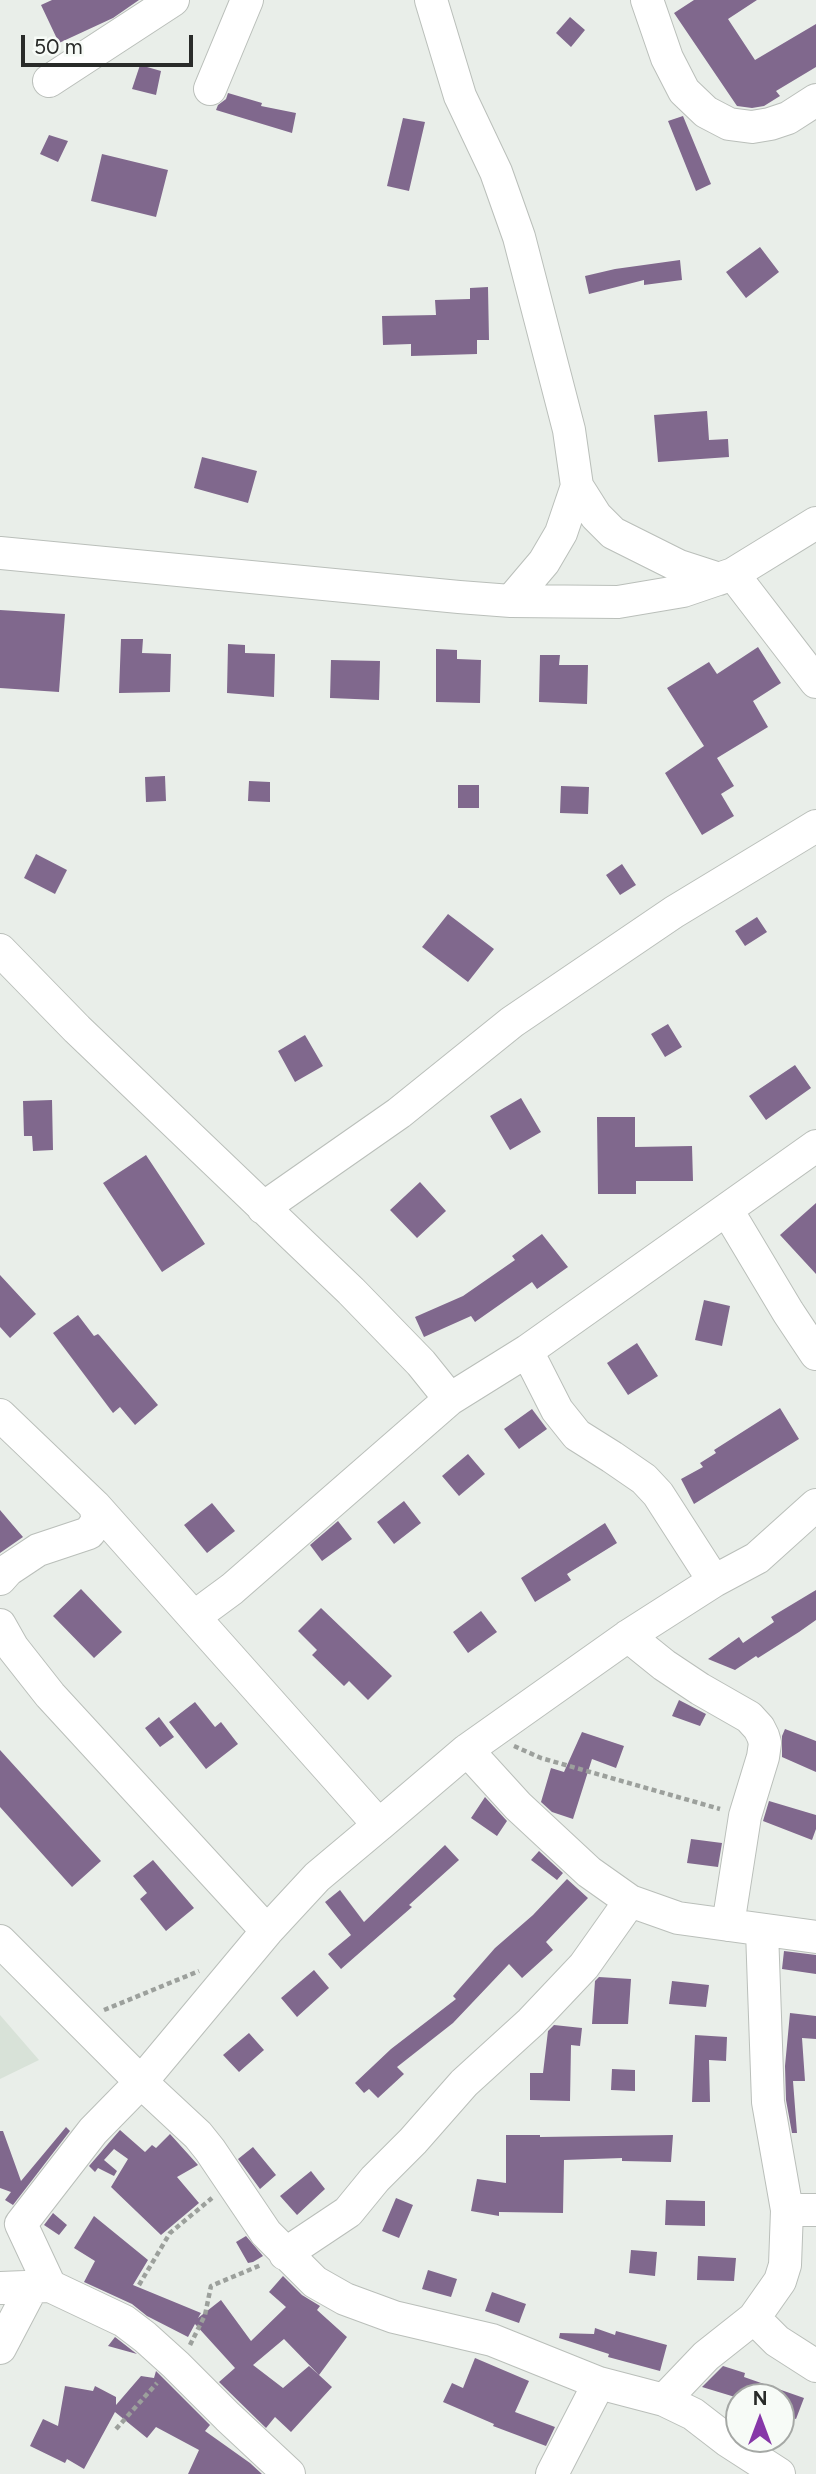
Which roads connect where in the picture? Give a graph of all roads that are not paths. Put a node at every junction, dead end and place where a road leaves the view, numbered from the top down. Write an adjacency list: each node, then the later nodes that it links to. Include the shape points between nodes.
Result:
1 (173, 0): 5 (street)
2 (247, 0): 6 (street)
3 (430, 0): 8 (street, via 460,96 496,172 519,237 569,430)
4 (647, 0): 7 (street, via 684,91 706,111 729,124 752,127 788,118)
5 (49, 81)
6 (210, 89)
7 (816, 100)
8 (577, 486): 11 (street, via 613,533 679,566); 12 (street, via 556,543)
9 (816, 523): 11 (street)
10 (0, 553): 12 (street)
11 (726, 576): 12 (street, via 683,591 618,602); 13 (street)
12 (511, 601)
13 (816, 682)
14 (816, 826): 17 (street, via 674,912 512,1022 399,1113)
15 (0, 950): 17 (street)
16 (816, 1146): 18 (street)
17 (263, 1208): 21 (street, via 351,1291)
18 (727, 1210): 19 (street); 20 (street)
19 (527, 1351): 21 (street); 26 (street, via 557,1410 577,1435 659,1493)
20 (816, 1354)
21 (450, 1399): 27 (street)
22 (0, 1415): 24 (street)
23 (816, 1505): 26 (street, via 757,1558)
24 (95, 1506): 25 (street, via 98,1521 89,1533 38,1550); 27 (street)
25 (0, 1579)
26 (714, 1581): 29 (street)
27 (194, 1617): 31 (street)
28 (0, 1625): 34 (street, via 50,1695)
29 (628, 1636): 30 (street); 33 (street, via 664,1665 749,1717 765,1743 745,1816)
30 (477, 1742): 31 (street); 32 (street, via 517,1805 580,1864)
31 (379, 1825): 34 (street, via 317,1877)
32 (630, 1901): 33 (street, via 678,1918); 41 (street, via 584,1966 464,2083 348,2212)
33 (728, 1925): 35 (street)
34 (267, 1931): 38 (street)
35 (762, 1931): 36 (street); 39 (street, via 768,2102)
36 (816, 1937)
37 (0, 1941): 38 (street)
38 (141, 2082): 40 (street, via 93,2131); 41 (street, via 198,2135)
39 (801, 2210): 44 (street, via 779,2281)
40 (11, 2231): 42 (street)
41 (285, 2254): 47 (street, via 315,2282 345,2299 394,2317 492,2340)
42 (41, 2287): 43 (street); 45 (street); 49 (street, via 124,2321)
43 (0, 2288)
44 (754, 2318): 46 (street, via 777,2342); 48 (street, via 706,2356)
45 (0, 2348)
46 (816, 2366)
47 (599, 2382): 48 (street); 50 (street)
48 (664, 2400): 51 (street, via 693,2414)
49 (289, 2474)
50 (552, 2474)
51 (779, 2474)

